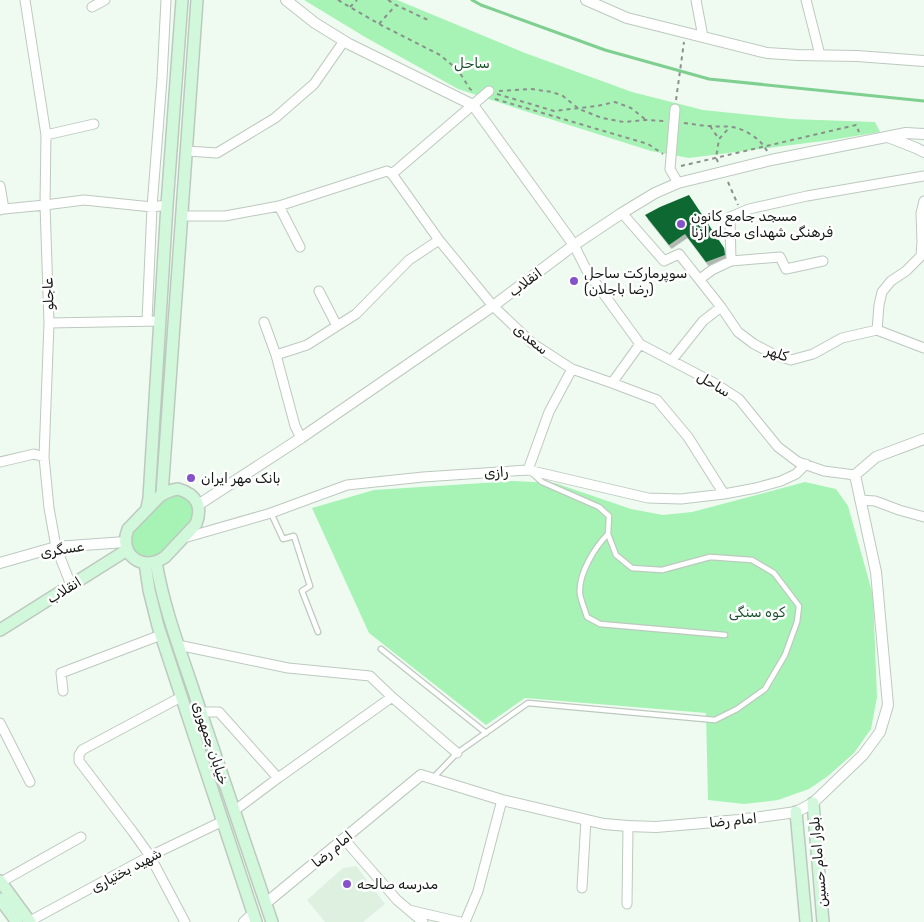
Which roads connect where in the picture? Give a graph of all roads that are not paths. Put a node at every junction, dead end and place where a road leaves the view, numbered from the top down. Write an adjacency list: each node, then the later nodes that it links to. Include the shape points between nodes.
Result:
1 (25, 0): 20 (street, عاجلو)
2 (105, 0): 10 (street)
3 (166, 0): 32 (street)
4 (182, 0): 30 (main road)
5 (198, 0): 22 (main road)
6 (286, 0): 12 (street)
7 (586, 0): 11 (street, via 627,18)
8 (696, 0): 11 (street)
9 (806, 0): 13 (street)
10 (92, 6)
11 (703, 37): 13 (street, via 767,52)
12 (344, 41): 16 (street); 22 (street, via 314,84 275,118 217,154)
13 (820, 55): 14 (street)
14 (924, 61)
15 (486, 94): 16 (street)
16 (473, 105): 24 (street); 37 (street)
17 (675, 110): 26 (street, via 670,165)
18 (94, 124): 20 (street)
19 (924, 134): 21 (street, انقلاب)
20 (46, 135): 29 (street, عاجلو)
21 (887, 137): 23 (street); 26 (street, انقلاب)
22 (187, 151): 34 (main road)
23 (924, 152)
24 (392, 174): 31 (street, via 387,171); 36 (street, سعدی)
25 (924, 176): 39 (street, via 807,196 730,216)
26 (678, 183): 35 (street, انقلاب)
27 (0, 186): 33 (street)
28 (924, 201): 50 (street, via 921,256 882,292)
29 (45, 205): 32 (street, via 84,200); 33 (street); 48 (street, عاجلو)
30 (167, 205): 32 (street); 34 (main road); 45 (main road)
31 (279, 206): 34 (street, via 225,216); 38 (street)
32 (152, 207): 46 (street)
33 (2, 210)
34 (183, 211): 64 (main road)
35 (622, 213): 37 (street, انقلاب); 41 (street, کلهر, via 664,261 679,254)
36 (439, 240): 43 (street, سعدی); 49 (street, via 409,260 356,314)
37 (574, 245): 43 (street, انقلاب); 51 (street, ساحل, via 587,271)
38 (300, 247)
39 (731, 261): 40 (street, via 780,256 786,269); 41 (street)
40 (823, 261)
41 (700, 279): 44 (street, کلهر)
42 (319, 291): 49 (street)
43 (493, 306): 55 (street, سعدی, via 532,343); 57 (street, انقلاب)
44 (721, 307): 50 (street, کلهر, via 738,332 754,344 792,360 814,354 842,338); 54 (street, via 703,321)
45 (160, 321): 46 (street); 68 (main road)
46 (147, 322): 48 (street)
47 (264, 322): 53 (street)
48 (49, 323): 59 (street, عاجلو)
49 (337, 326): 53 (street, via 307,345)
50 (877, 330): 52 (street)
51 (640, 344): 54 (street, ساحل); 56 (street)
52 (924, 348)
53 (276, 355): 57 (street)
54 (672, 360): 61 (street, ساحل, via 739,400 778,447)
55 (572, 369): 56 (street, سعدی); 62 (street, via 549,412)
56 (612, 383): 65 (street, سعدی, via 657,400 688,437)
57 (301, 438): 67 (street, انقلاب)
58 (924, 440): 63 (street, via 876,457)
59 (44, 457): 60 (street, via 34,454); 74 (street, عاجلو)
60 (0, 462)
61 (806, 464): 63 (street, ساحل, via 824,471); 65 (street, رازی, via 796,474 781,481)
62 (528, 470): 65 (street, رازی, via 648,498); 69 (street, رازی, via 347,485); 71 (lane, via 542,482 599,507 609,516)
63 (855, 475): 66 (street, امام رضا)
64 (162, 494): 67 (main road, via 171,490 184,491); 68 (main road)
65 (724, 494)
66 (860, 500): 70 (street, via 875,500); 95 (street, امام رضا, via 876,572 888,705 880,732 863,755)
67 (198, 505): 72 (main road, via 199,518)
68 (147, 508): 73 (main road, via 128,529)
69 (271, 513): 72 (street, رازی); 79 (lane, via 283,539 294,536 310,586 302,590)
70 (924, 517)
71 (608, 534): 81 (lane, via 599,543 581,576 580,594 587,617 600,624); 89 (lane, via 616,555 632,568 662,570 710,557 752,560 774,573 799,606 785,655 765,689 738,709 715,720 528,703)
72 (184, 538): 76 (main road, via 164,557)
73 (126, 546): 74 (street, عسگری); 76 (main road, via 134,559); 77 (main road, انقلاب)
74 (56, 547): 75 (street, عسگری); 77 (street, عاجلو)
75 (0, 562)
76 (150, 563): 80 (main road, خیابان جمهوری, via 149,590); 82 (main road, خیابان جمهوری)
77 (71, 585): 78 (main road, انقلاب)
78 (0, 630)
79 (318, 632)
80 (161, 635): 84 (street, via 61,673); 85 (main road, خیابان جمهوری)
81 (725, 635)
82 (178, 645): 86 (street, via 288,668 370,676); 87 (main road, خیابان جمهوری)
83 (381, 650): 89 (lane)
84 (63, 692)
85 (181, 697): 99 (main road, خیابان جمهوری); 103 (street, via 82,750 79,755 79,761)
86 (392, 698): 90 (street); 91 (street)
87 (201, 712): 91 (street, via 219,712); 96 (main road, خیابان جمهوری)
88 (0, 723): 93 (street)
89 (486, 733): 90 (lane)
90 (457, 753): 92 (lane)
91 (278, 778): 96 (street)
92 (432, 779): 94 (street, امام رضا); 102 (street, امام رضا, via 421,775)
93 (30, 782)
94 (502, 800): 98 (street, امام رضا); 117 (street, via 478,891)
95 (813, 803): 97 (street, امام رضا); 119 (main road, بلوار امام حسین)
96 (234, 811): 107 (main road, خیابان جمهوری)
97 (796, 812): 100 (street, امام رضا, via 656,828); 118 (main road, بلوار امام حسین)
98 (586, 820): 100 (street, امام رضا); 105 (street)
99 (223, 821): 103 (street, شهید بختیاری); 110 (main road, خیابان جمهوری)
100 (628, 826): 108 (street)
101 (82, 837): 104 (street)
102 (344, 838): 107 (street, امام رضا); 109 (street)
103 (150, 856): 112 (street, شهید بختیاری); 113 (street)
104 (0, 882): 112 (main road)
105 (582, 888)
106 (0, 899): 111 (main road)
107 (266, 904): 110 (main road); 114 (main road, خیابان جمهوری)
108 (627, 904)
109 (406, 909): 115 (street); 116 (street)
110 (251, 919)
111 (17, 922)
112 (30, 922)
113 (185, 922)
114 (272, 922)
115 (423, 922)
116 (460, 922)
117 (465, 922)
118 (806, 922)
119 (823, 922)

